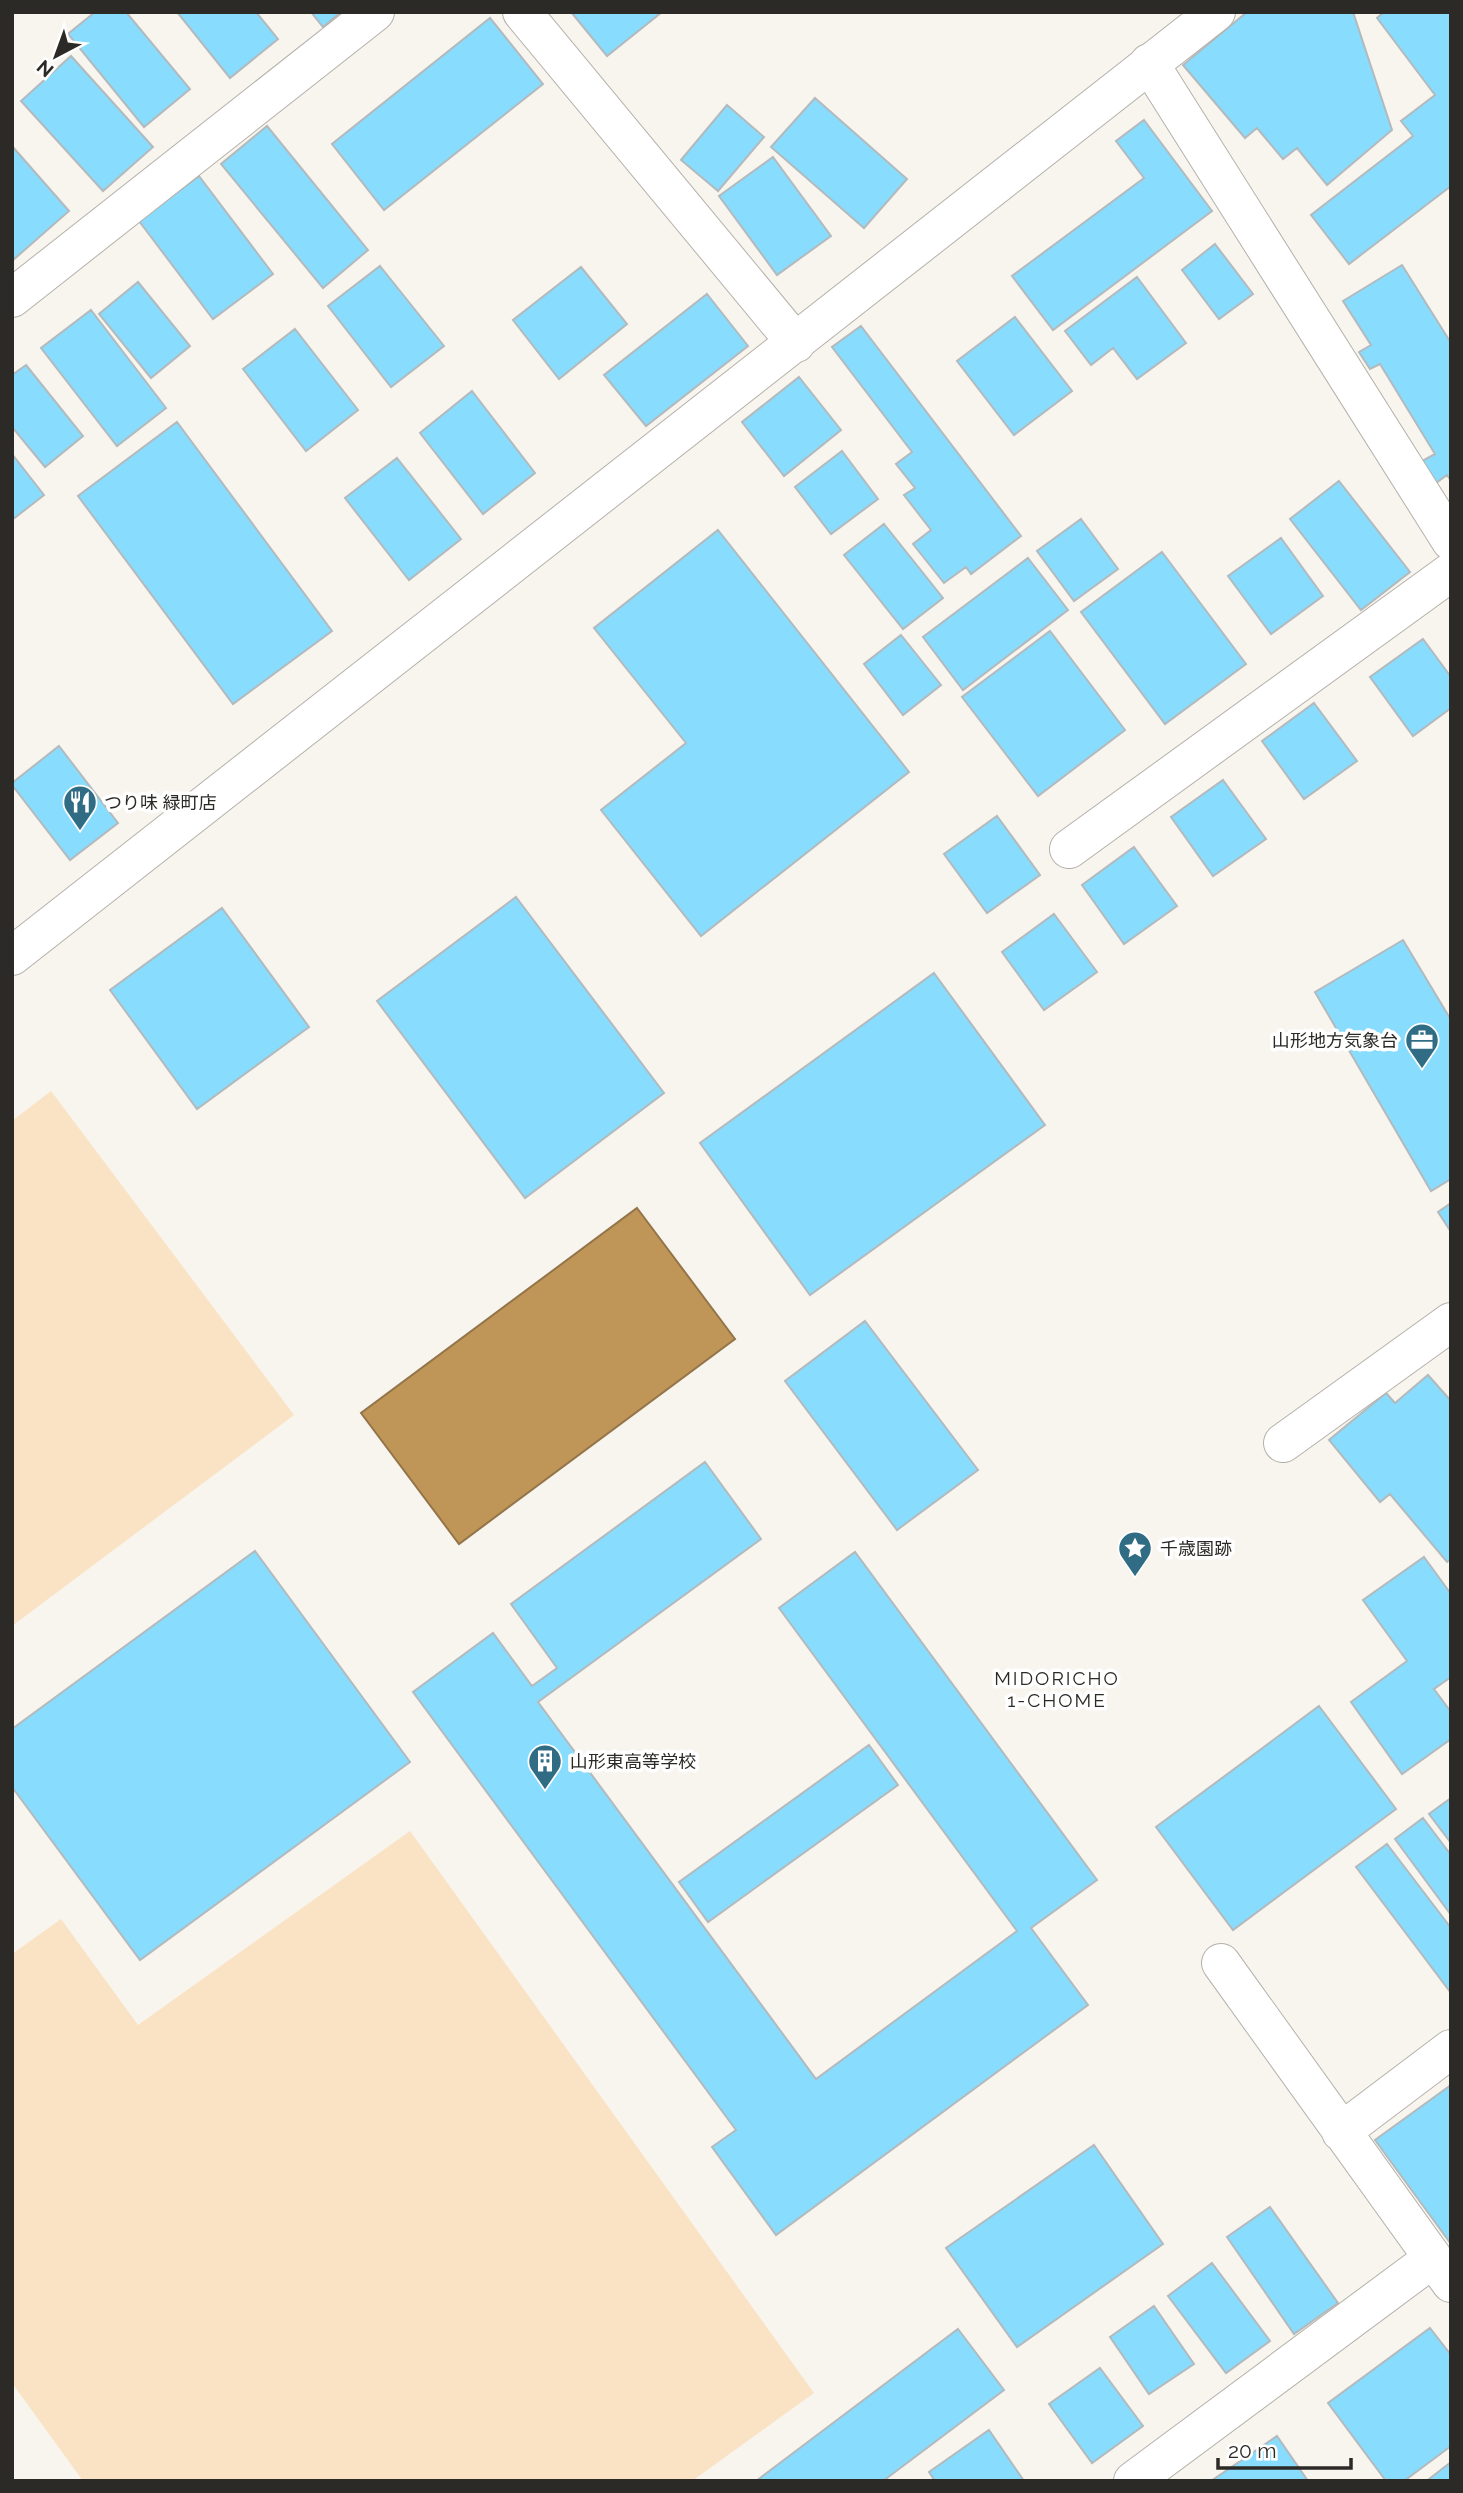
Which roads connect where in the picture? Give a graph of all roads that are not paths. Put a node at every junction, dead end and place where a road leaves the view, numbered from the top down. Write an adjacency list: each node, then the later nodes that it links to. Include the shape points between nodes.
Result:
1 (375, 12): 5 (street)
2 (522, 12): 6 (street)
3 (1216, 12): 4 (street)
4 (1149, 63): 6 (street); 7 (street)
5 (12, 298)
6 (796, 343): 10 (street)
7 (1451, 541)
8 (1451, 572): 9 (street)
9 (1069, 849)
10 (14, 952)
11 (1451, 1322): 12 (street)
12 (1283, 1443)
13 (1221, 1964): 15 (street)
14 (1451, 2049): 15 (street)
15 (1341, 2132): 16 (street)
16 (1442, 2271): 17 (street)
17 (1133, 2481)

